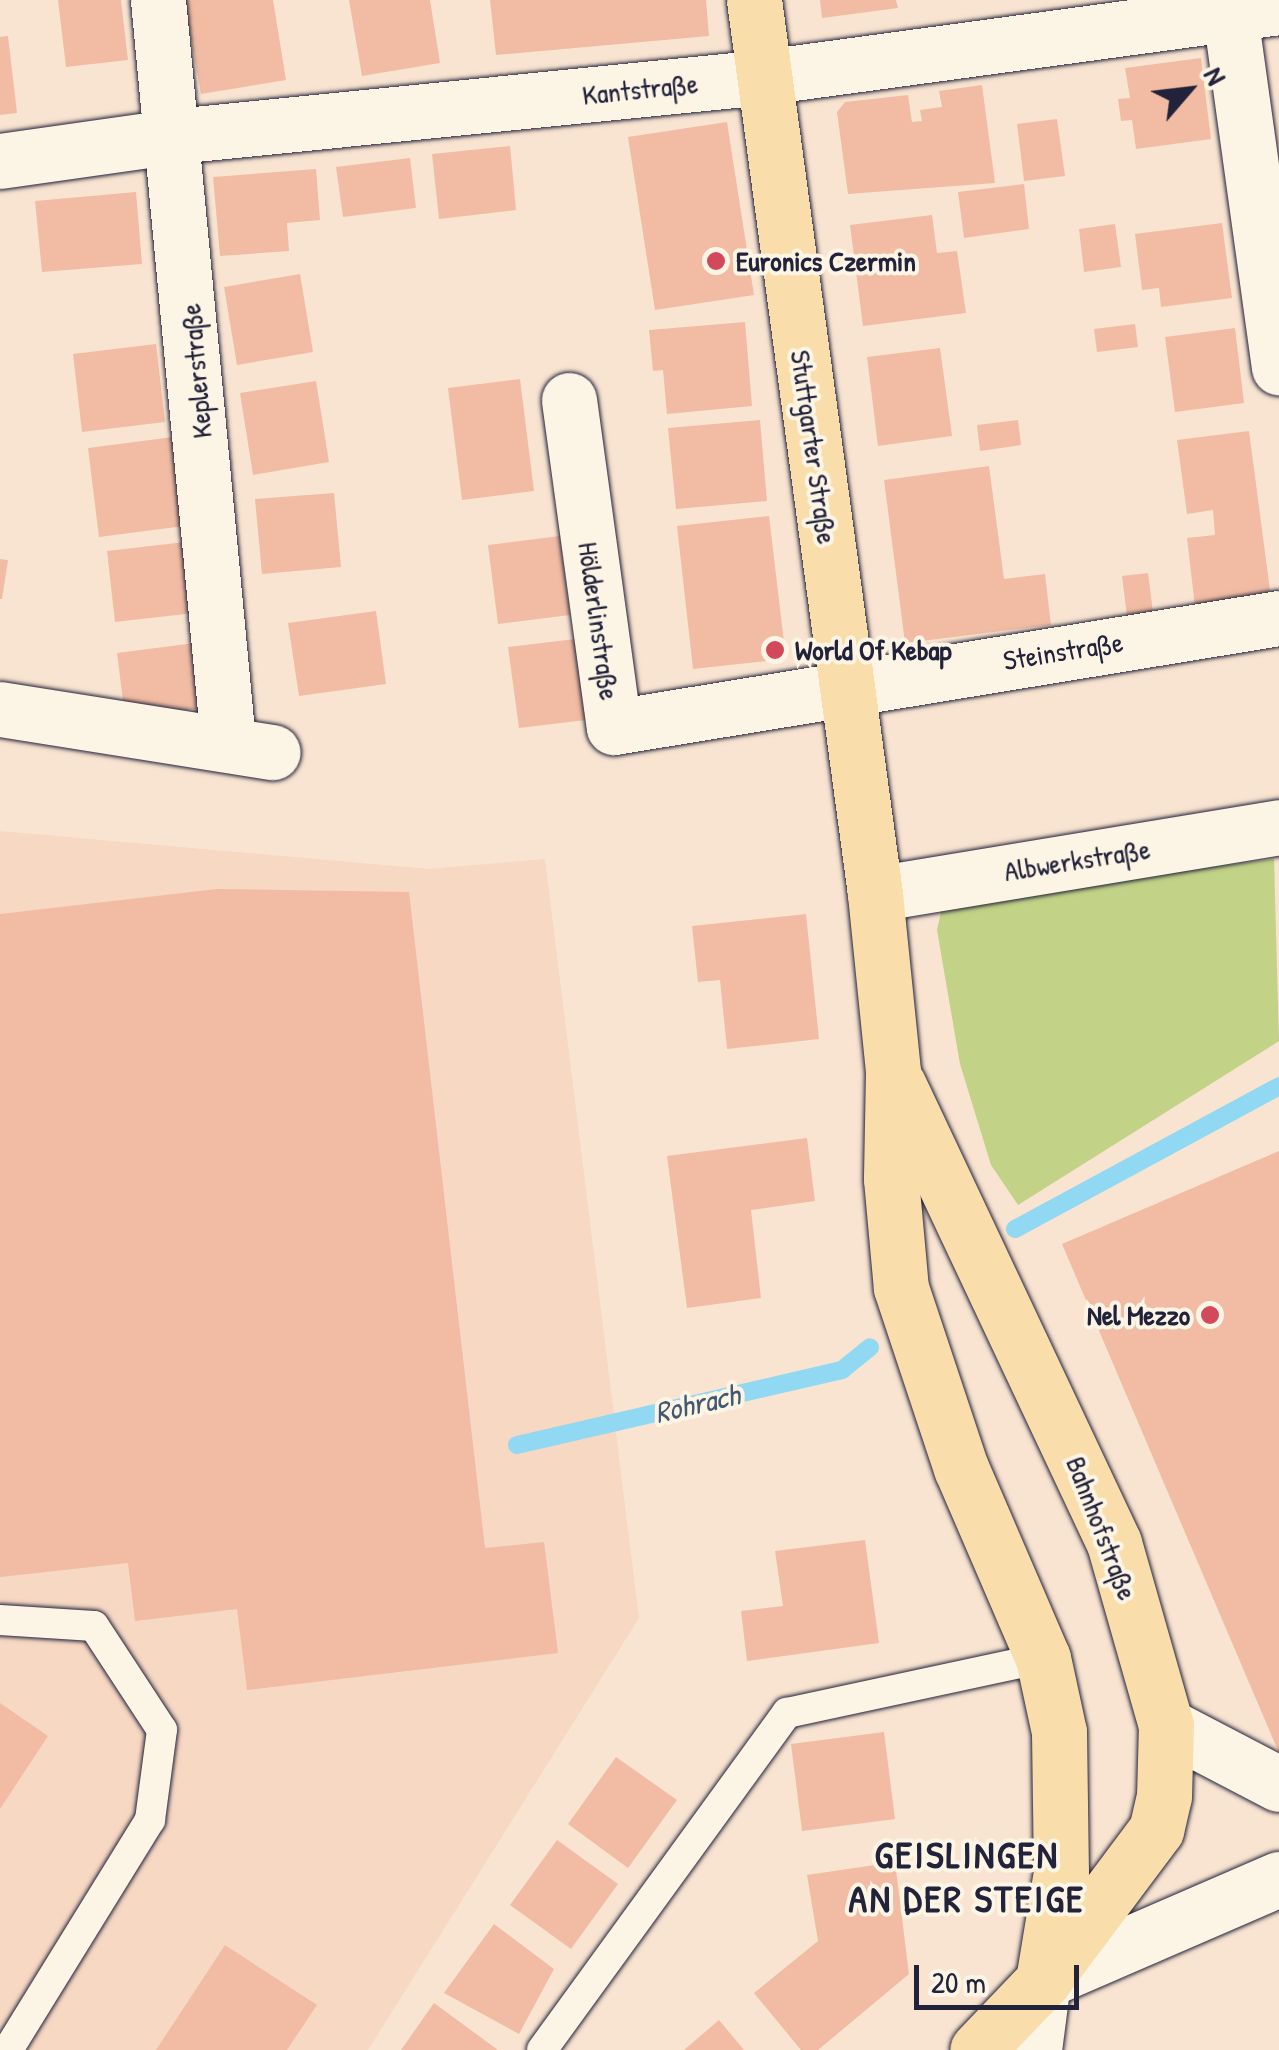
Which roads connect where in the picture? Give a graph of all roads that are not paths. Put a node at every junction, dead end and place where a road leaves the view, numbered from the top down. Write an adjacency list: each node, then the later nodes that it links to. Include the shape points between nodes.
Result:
1 (158, 0): 5 (street, Keplerstraße)
2 (754, 0): 4 (main road, Stuttgarter Straße)
3 (1246, 6): 4 (street, Kantstraße); 7 (street)
4 (764, 77): 5 (street, Kantstraße); 10 (main road, Stuttgarter Straße)
5 (176, 136): 6 (street, Kantstraße); 11 (street, Keplerstraße, via 250,748 99,730)
6 (0, 161)
7 (1279, 367)
8 (569, 400): 10 (street, Hölderlinstraße, via 614,727)
9 (1279, 618): 10 (street, Steinstraße)
10 (847, 685): 13 (main road, Stuttgarter Straße)
11 (0, 709)
12 (1279, 826): 13 (street, Albwerkstraße)
13 (876, 894): 14 (main road, Bahnhofstraße)
14 (893, 1072): 16 (main road, Bahnhofstraße, via 891,1179 901,1288 961,1468); 17 (main road, Bahnhofstraße, via 1114,1543)
15 (0, 1620): 21 (lane, via 94,1626 162,1730 150,1820)
16 (1043, 1658): 20 (main road, Bahnhofstraße, via 1064,1774 1061,1872); 22 (lane, via 787,1713)
17 (1166, 1725): 18 (street); 20 (main road, Bahnhofstraße, via 1156,1830)
18 (1279, 1784)
19 (1279, 1879): 20 (street)
20 (1043, 1981): 23 (main road); 24 (street, Bahnhofstraße)
21 (8, 2050)
22 (542, 2050)
23 (978, 2050)
24 (1034, 2050)

